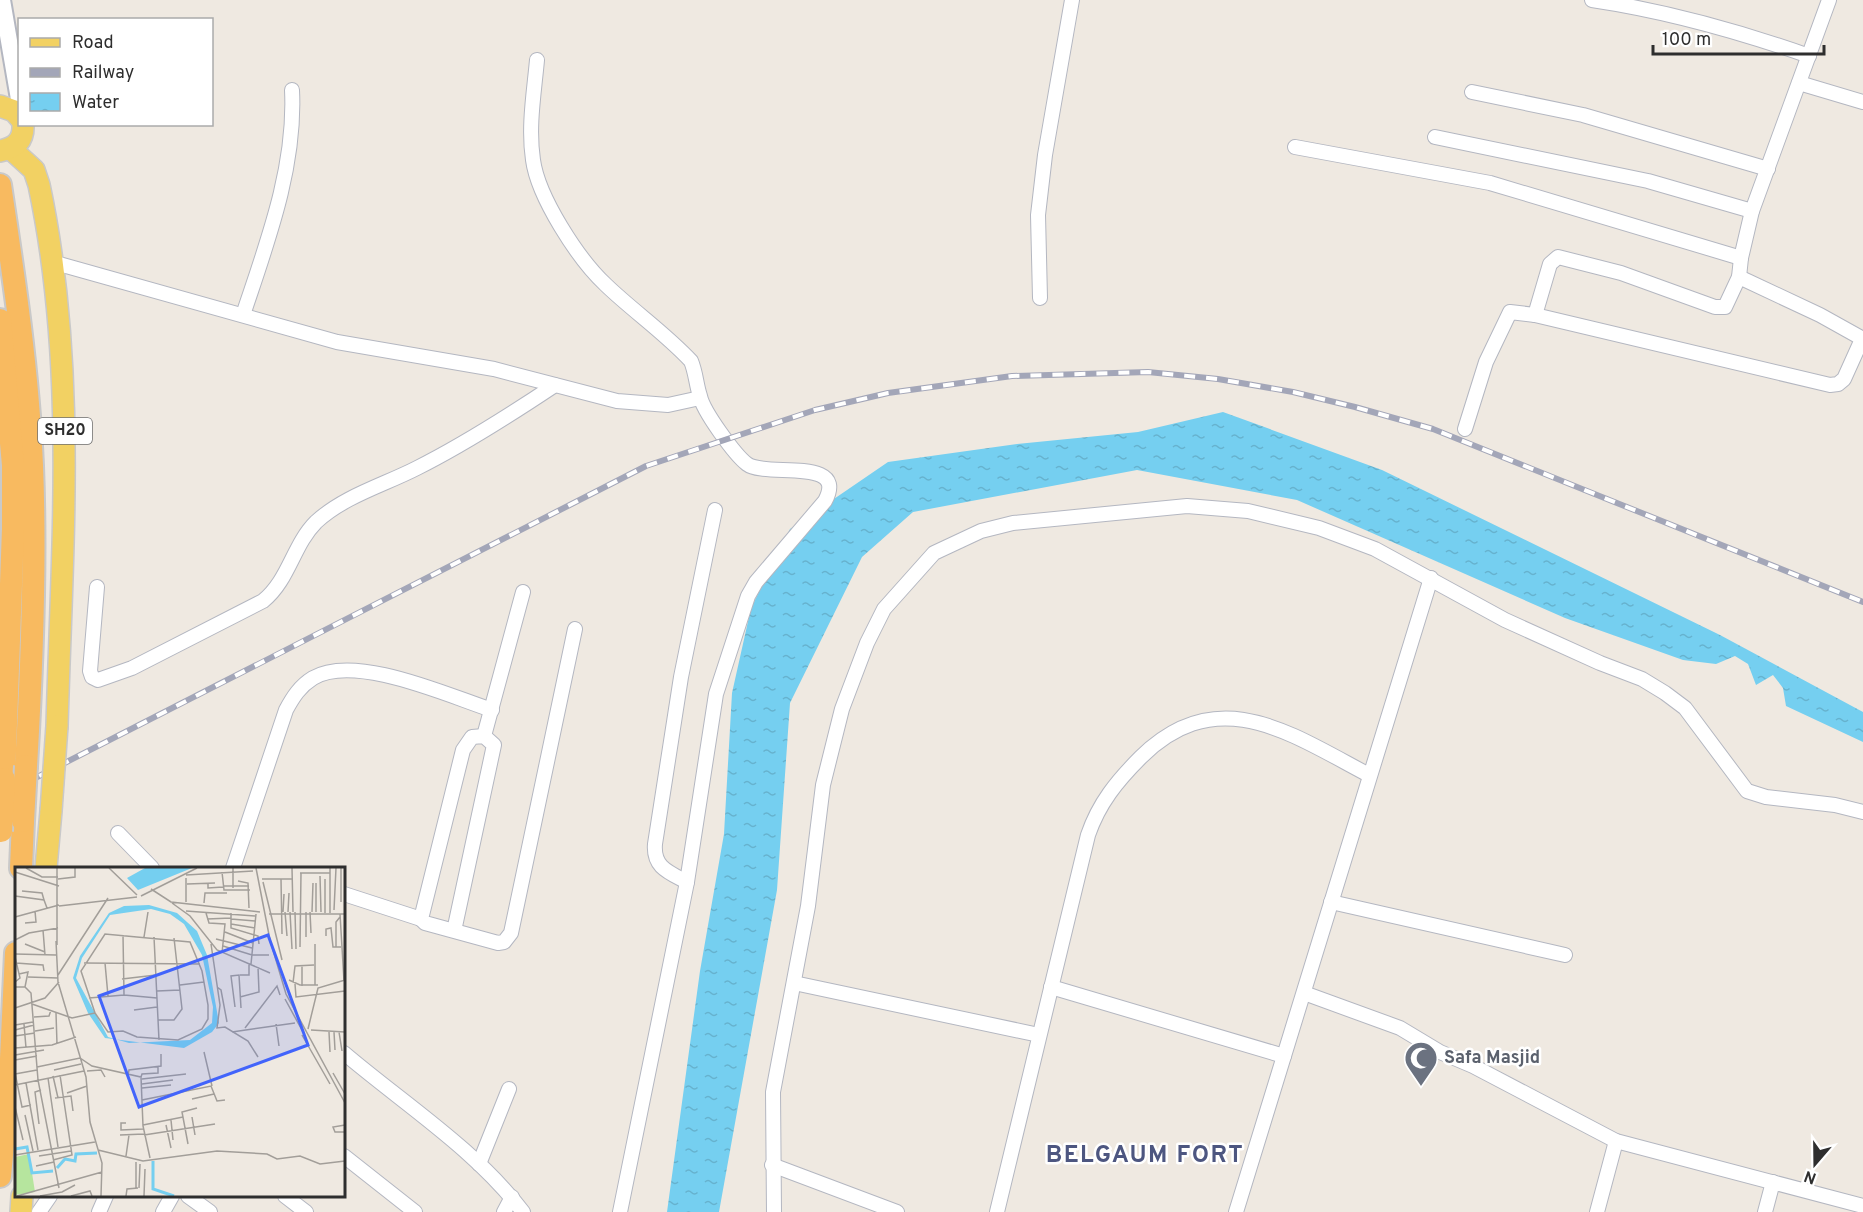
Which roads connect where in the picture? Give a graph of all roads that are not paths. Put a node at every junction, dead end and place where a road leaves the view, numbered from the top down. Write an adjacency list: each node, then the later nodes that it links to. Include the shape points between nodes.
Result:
1 (2, 0): 10 (street)
2 (1072, 0): 24 (street, via 1038,215)
3 (1592, 0): 5 (street, via 1650,9)
4 (1829, 0): 5 (street)
5 (1809, 56): 7 (street)
6 (537, 60): 30 (street, via 531,136 533,163 543,191 583,260 604,284 691,361)
7 (1799, 83): 11 (street); 18 (street)
8 (292, 90): 25 (street, via 286,171 271,232)
9 (1472, 92): 18 (street, via 1583,115)
10 (18, 93)
11 (1863, 102)
12 (0, 106): 13 (main road)
13 (18, 116)
14 (23, 126): 17 (main road, SH20, via 22,138)
15 (1435, 136): 20 (street, via 1648,181)
16 (1295, 147): 21 (street, via 1490,183)
17 (5, 150): 22 (main road, SH20, via 34,170)
18 (1768, 169): 20 (street)
19 (0, 185): 44 (highway, bridge, via 25,365 32,464 34,571)
20 (1752, 211): 21 (street)
21 (1740, 258): 23 (street)
22 (52, 262): 25 (street); 45 (main road, SH20, bridge, via 60,313 66,444 57,726)
23 (1739, 277): 26 (street, via 1728,304 1722,308 1558,256 1550,264); 28 (street)
24 (1040, 298)
25 (243, 315): 29 (street, via 337,342 494,369)
26 (1535, 315): 28 (street, via 1830,385 1844,379); 31 (street, via 1514,311 1507,314 1486,362)
27 (0, 320): 41 (highway, bridge, via 13,465)
28 (1863, 339)
29 (555, 385): 30 (street, via 644,405); 34 (street, via 475,438 361,493 317,522 279,585 263,601 132,668 99,680 90,671)
30 (700, 398): 48 (street, via 747,464 766,471 819,473 829,488 825,501 756,582 739,620 716,694)
31 (1465, 429)
32 (715, 510): 48 (street, via 681,677 654,856 662,869)
33 (1431, 578): 39 (street); 40 (street, via 1505,620 1642,679 1665,693 1685,708 1747,790 1766,797); 55 (street, via 1375,549 1319,528 1248,511 1187,506 1013,523 981,531 934,553 884,609 842,709 823,785)
34 (97, 587)
35 (523, 592): 37 (street)
36 (575, 629): 52 (street, via 511,933 498,943)
37 (492, 710): 38 (street); 47 (street, via 390,677 336,671 314,678 296,692 286,710)
38 (484, 736): 51 (street, via 472,737 463,750); 52 (street, via 491,740 494,752)
39 (1369, 775): 50 (street); 56 (street, via 1298,738 1244,718 1192,722 1170,733 1130,768 1102,799 1094,816)
40 (1863, 812)
41 (1, 831): 43 (highway)
42 (118, 833): 46 (street)
43 (0, 844)
44 (21, 867)
45 (46, 867)
46 (151, 867)
47 (233, 867)
48 (687, 882): 85 (street)
49 (345, 894): 51 (street)
50 (1331, 902): 53 (street); 57 (street)
51 (421, 919): 52 (street)
52 (454, 931)
53 (1564, 955)
54 (15, 974): 66 (highway)
55 (794, 983): 58 (street); 65 (street, via 773,1092)
56 (1051, 987): 58 (street); 60 (street)
57 (1304, 993): 60 (street); 62 (street, via 1400,1028)
58 (1039, 1035): 88 (street)
59 (345, 1054): 64 (street)
60 (1284, 1056): 89 (street)
61 (509, 1089): 64 (street)
62 (1616, 1141): 67 (street); 90 (street)
63 (345, 1157): 82 (street)
64 (479, 1164): 74 (street)
65 (772, 1165): 86 (street); 87 (street)
66 (0, 1176)
67 (1773, 1182): 75 (street); 91 (street)
68 (22, 1197): 76 (main road)
69 (49, 1197): 77 (street)
70 (106, 1197): 78 (street)
71 (171, 1197): 79 (street)
72 (189, 1197): 80 (street)
73 (286, 1197): 81 (street)
74 (512, 1197): 83 (street); 84 (street)
75 (1863, 1206)
76 (21, 1212)
77 (39, 1212)
78 (99, 1212)
79 (163, 1212)
80 (210, 1212)
81 (306, 1212)
82 (415, 1212)
83 (504, 1212)
84 (523, 1212)
85 (620, 1212)
86 (774, 1212)
87 (897, 1212)
88 (997, 1212)
89 (1236, 1212)
90 (1597, 1212)
91 (1765, 1212)

